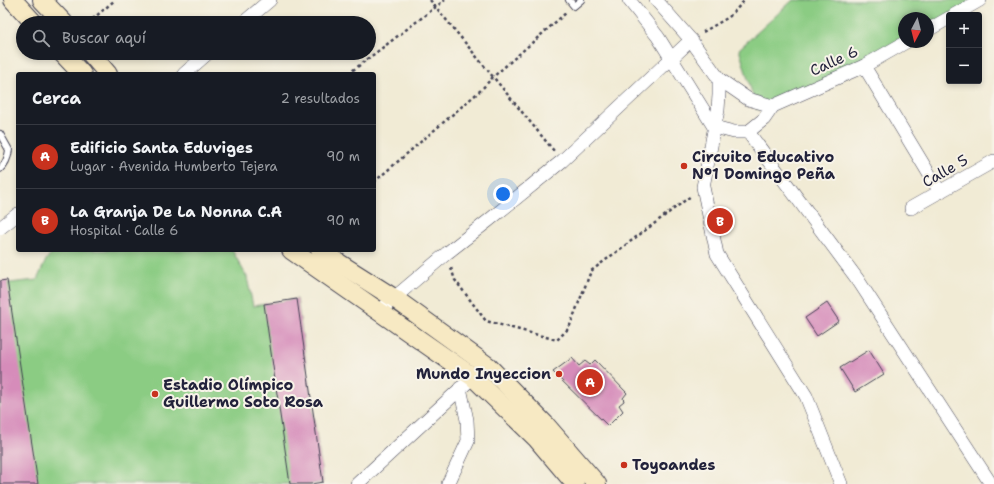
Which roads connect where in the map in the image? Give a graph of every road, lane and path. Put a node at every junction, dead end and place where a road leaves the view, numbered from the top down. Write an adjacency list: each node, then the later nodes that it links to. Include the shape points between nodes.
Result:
1 (13, 0): 16 (street)
2 (42, 0): 17 (street)
3 (115, 0): 18 (path)
4 (270, 0): 19 (street)
5 (430, 0): 14 (path)
6 (444, 0): 14 (path)
7 (569, 0): 13 (lane)
8 (581, 0): 13 (lane)
9 (629, 0): 25 (street)
10 (656, 0): 22 (street)
11 (746, 0): 22 (path, via 728,17)
12 (980, 0): 15 (street)
13 (574, 6): 35 (path)
14 (436, 7): 24 (path); 35 (path)
15 (959, 12)
16 (28, 16)
17 (57, 16)
18 (96, 16)
19 (251, 16)
20 (946, 20): 21 (street)
21 (934, 27)
22 (691, 40): 25 (street); 36 (street)
23 (898, 47): 30 (street, Calle 6)
24 (376, 53)
25 (672, 58): 38 (street); 41 (street)
26 (69, 60): 31 (street)
27 (96, 60): 32 (street)
28 (202, 60): 33 (street)
29 (366, 60): 34 (path)
30 (864, 66): 37 (street, Calle 6); 46 (street)
31 (80, 72)
32 (106, 72)
33 (191, 72)
34 (351, 72)
35 (493, 77): 41 (path); 44 (path)
36 (719, 79): 37 (street, via 748,99); 38 (street, via 718,110)
37 (773, 106): 39 (street, via 764,120)
38 (714, 127): 39 (street, via 734,132); 45 (street)
39 (748, 132): 61 (street, via 858,280)
40 (0, 134): 43 (lane, via 9,150 8,159)
41 (562, 161): 52 (street)
42 (994, 161): 46 (street, Calle 5)
43 (0, 169)
44 (376, 180)
45 (703, 187): 52 (path, via 591,271 569,328 557,340 486,321 455,280); 60 (street, via 717,254 806,396)
46 (940, 192): 47 (street, Calle 5)
47 (911, 208)
48 (16, 216): 49 (street)
49 (0, 228)
50 (294, 252): 54 (street)
51 (323, 252): 53 (street)
52 (446, 252): 53 (street)
53 (394, 298): 54 (street); 59 (street, via 488,366 545,424)
54 (380, 312): 55 (street)
55 (467, 382): 56 (street); 57 (street, via 468,441); 58 (street, via 536,438)
56 (357, 484)
57 (448, 484)
58 (575, 484)
59 (596, 484)
60 (841, 484)
61 (991, 484)

